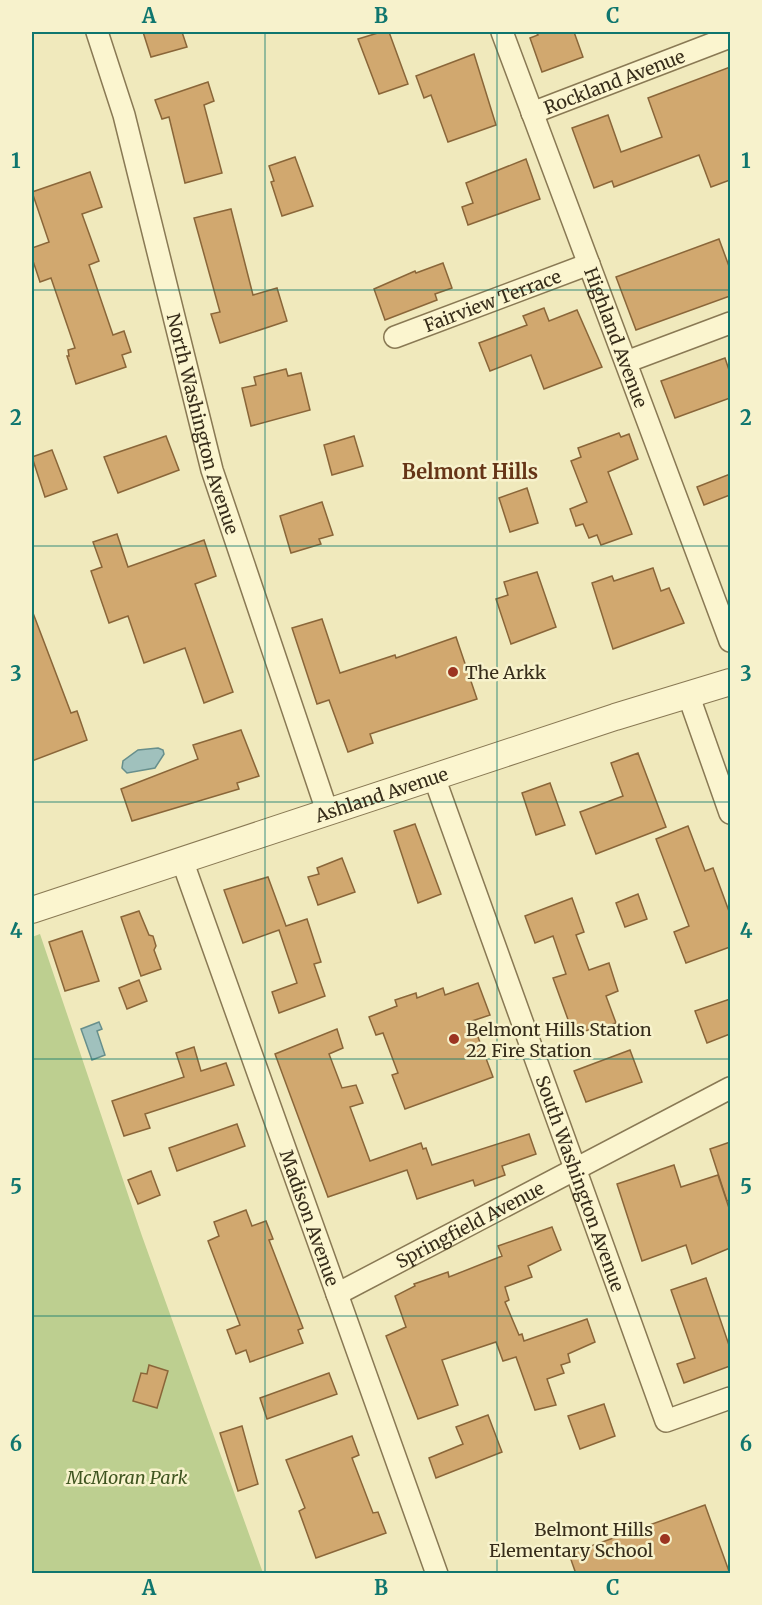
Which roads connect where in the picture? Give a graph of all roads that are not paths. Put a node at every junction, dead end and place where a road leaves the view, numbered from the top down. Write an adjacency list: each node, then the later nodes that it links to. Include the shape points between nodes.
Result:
1 (97, 32): 13 (street, North Washington Avenue, via 124,116 212,470)
2 (502, 32): 4 (street, Highland Avenue)
3 (730, 37): 4 (street, Rockland Avenue)
4 (532, 113): 5 (street, Highland Avenue)
5 (589, 264): 7 (street, Fairview Terrace); 8 (street, Highland Avenue)
6 (730, 323): 8 (street)
7 (395, 337)
8 (626, 362): 9 (street, Highland Avenue)
9 (730, 641)
10 (730, 682): 11 (street, Ashland Avenue)
11 (688, 694): 12 (street, Ashland Avenue); 14 (street)
12 (434, 777): 13 (street, Ashland Avenue); 18 (street, South Washington Avenue)
13 (327, 812): 15 (street, Ashland Avenue)
14 (730, 813)
15 (182, 860): 16 (street, Ashland Avenue); 19 (street, Madison Avenue)
16 (32, 910)
17 (730, 1088): 18 (street, Springfield Avenue)
18 (575, 1168): 19 (street, Springfield Avenue); 20 (street, South Washington Avenue, via 666,1420)
19 (337, 1293): 21 (street, Madison Avenue)
20 (730, 1398)
21 (437, 1574)

